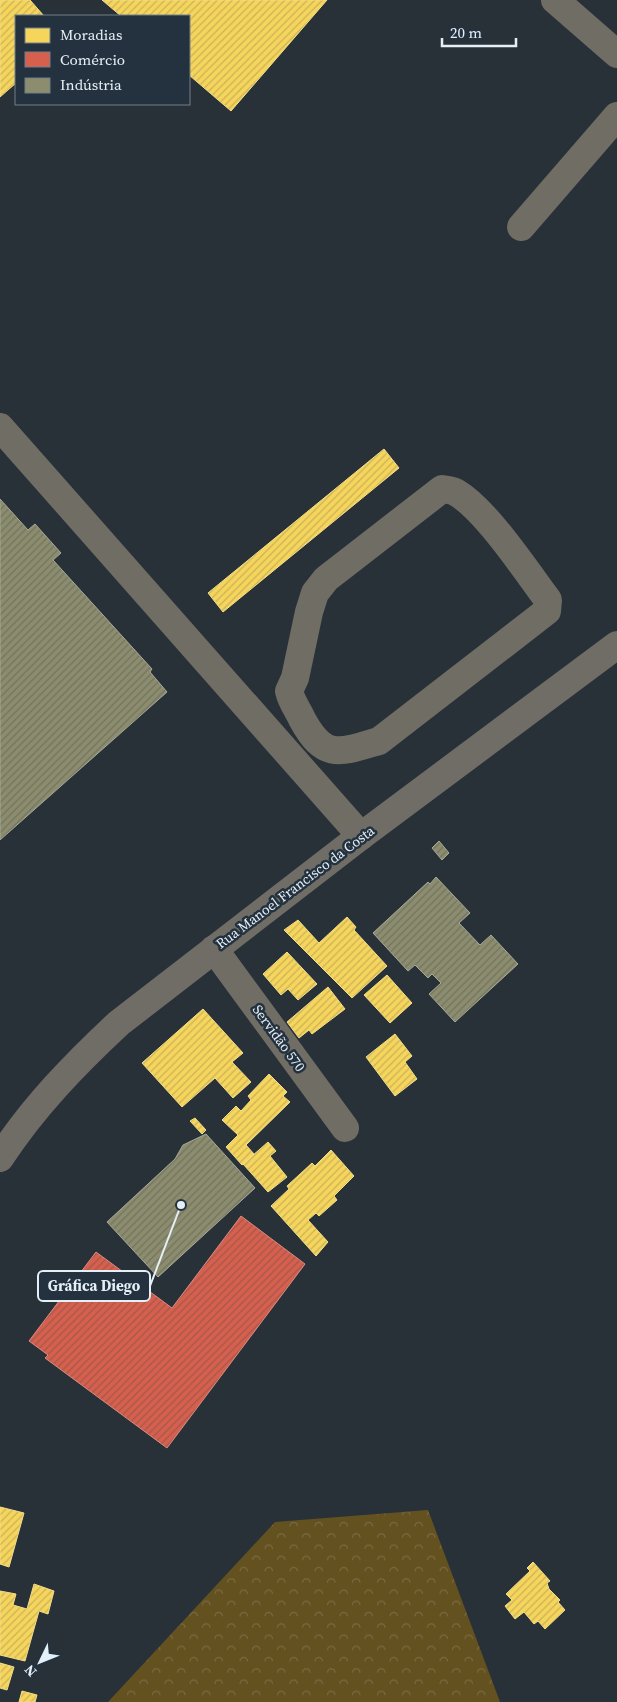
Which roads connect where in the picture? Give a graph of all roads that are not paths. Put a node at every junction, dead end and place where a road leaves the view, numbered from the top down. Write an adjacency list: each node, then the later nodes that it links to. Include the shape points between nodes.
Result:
1 (555, 0): 2 (street)
2 (617, 54)
3 (617, 116): 4 (street)
4 (521, 227)
5 (0, 427): 8 (street)
6 (617, 645): 9 (main road, Rua Manoel Francisco da Costa)
7 (311, 734): 7 (street, via 290,697 290,691 315,592 442,490 465,498 548,600 547,611 379,741 351,749 327,749 320,746); 8 (street)
8 (288, 753): 9 (street)
9 (361, 836): 10 (main road, Rua Manoel Francisco da Costa)
10 (214, 949): 11 (street, Servidão 570); 12 (main road, Rua Manoel Francisco da Costa, via 119,1023 83,1056 40,1103)
11 (345, 1128)
12 (0, 1158)

